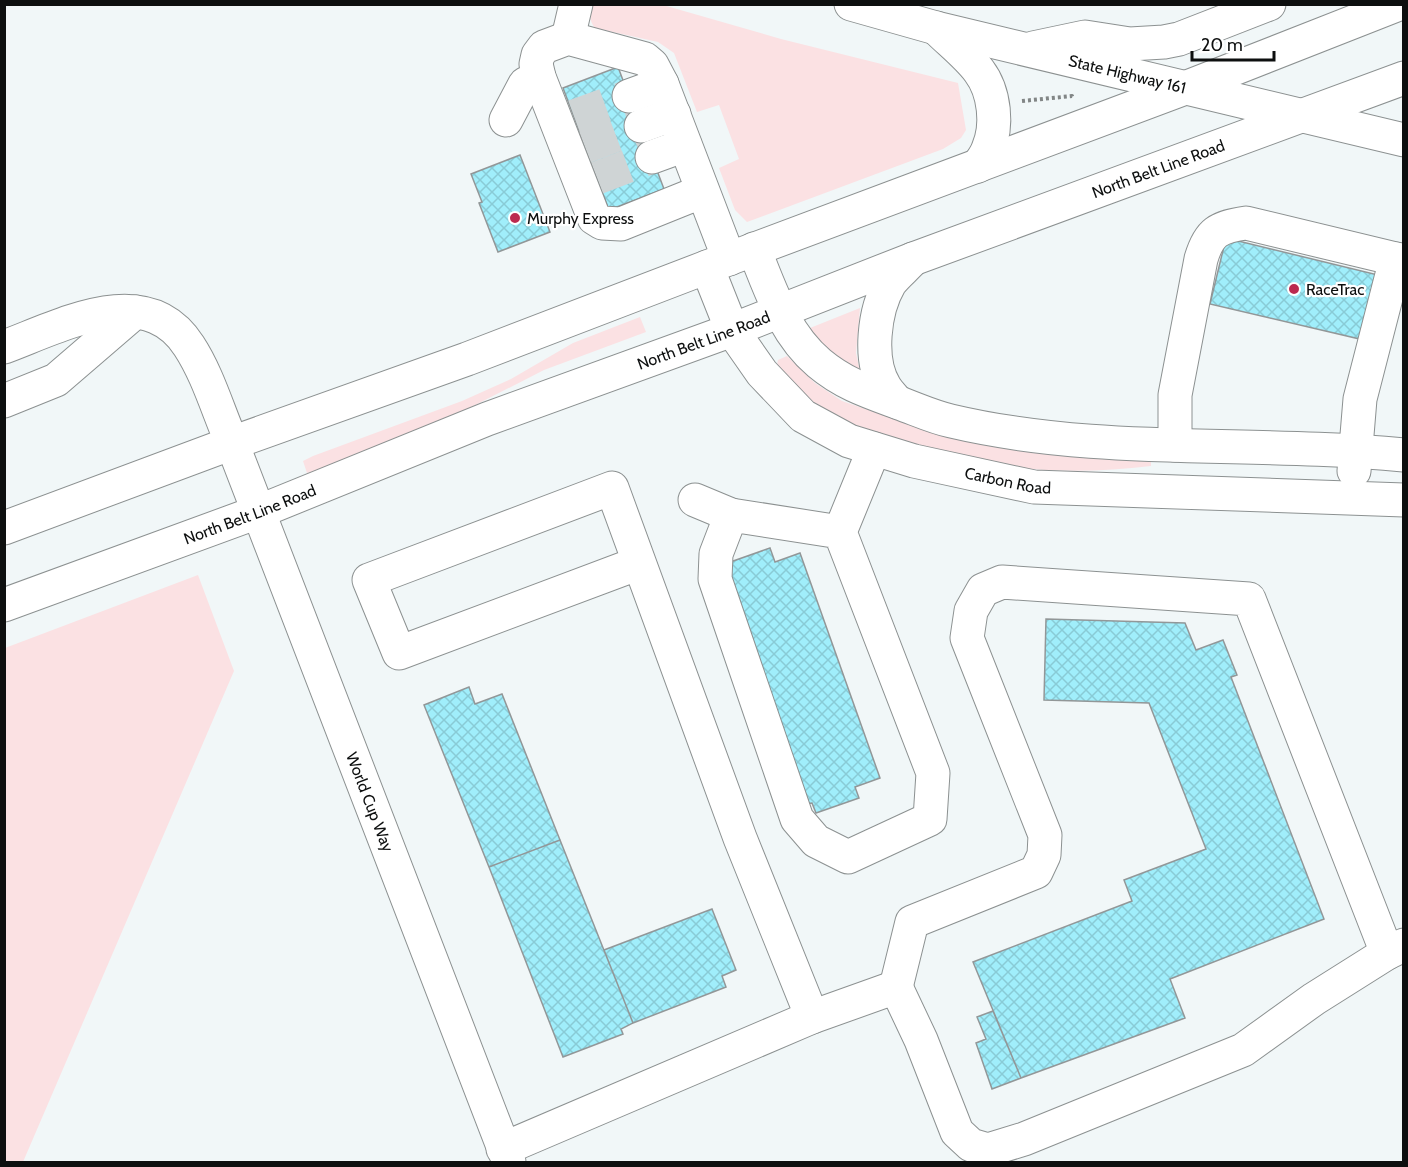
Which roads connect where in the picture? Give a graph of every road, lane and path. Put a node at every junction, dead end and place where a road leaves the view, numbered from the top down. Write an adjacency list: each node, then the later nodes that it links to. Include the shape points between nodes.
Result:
1 (576, 4): 6 (main road)
2 (851, 4): 5 (main road, State Highway 161)
3 (1269, 4): 7 (main road, via 1164,42 1130,45 1085,37)
4 (1399, 4): 11 (main road)
5 (936, 28): 7 (main road, State Highway 161); 22 (main road, via 980,72 991,98 991,137)
6 (568, 38): 8 (main road, via 544,47 538,55); 10 (main road, via 645,59)
7 (1025, 50): 11 (main road, State Highway 161)
8 (539, 77): 17 (main road, via 525,84); 23 (main road, via 565,119 588,181 594,218 602,223 621,224)
9 (1404, 78): 16 (main road, North Belt Line Road)
10 (662, 84): 12 (main road); 15 (main road)
11 (1185, 88): 16 (main road, State Highway 161); 22 (main road)
12 (629, 96)
13 (1012, 101): 14 (path, via 1072,96)
14 (1075, 104)
15 (674, 114): 18 (main road); 20 (main road)
16 (1303, 116): 19 (main road, State Highway 161); 25 (main road, North Belt Line Road)
17 (506, 120)
18 (640, 126)
19 (1404, 140)
20 (685, 145): 21 (main road); 23 (main road)
21 (652, 157)
22 (978, 166): 24 (main road)
23 (703, 191): 24 (main road)
24 (730, 258): 28 (main road); 29 (main road, Carbon Road); 33 (main road, via 467,359)
25 (913, 259): 28 (main road, North Belt Line Road); 32 (main road, via 891,283 877,317 874,345 878,368 884,386)
26 (1400, 260): 34 (main road, via 1246,223 1213,233 1206,241 1201,259 1175,395); 36 (main road, via 1360,399)
27 (135, 312): 30 (main road, World Cup Way, via 91,315); 31 (main road, via 56,380); 33 (main road, World Cup Way, via 164,321 184,339)
28 (780, 312): 29 (main road, North Belt Line Road); 32 (main road, via 794,337 817,361 852,386)
29 (732, 330): 35 (main road, Carbon Road, via 762,373 803,416 849,441); 41 (main road, North Belt Line Road, via 487,419)
30 (4, 346)
31 (4, 401)
32 (897, 402): 34 (main road, via 949,421 1024,434)
33 (232, 443): 41 (main road, World Cup Way); 43 (main road)
34 (1174, 445): 36 (main road)
35 (874, 449): 38 (main road, Carbon Road, via 1034,487); 44 (main road)
36 (1355, 450): 37 (main road); 38 (main road)
37 (1404, 455)
38 (1353, 497): 40 (main road, Carbon Road)
39 (695, 500): 42 (main road)
40 (1404, 500)
41 (258, 512): 46 (main road, North Belt Line Road); 50 (main road, World Cup Way)
42 (731, 515): 44 (main road); 44 (main road, via 716,554 715,579 797,819 816,841 848,857 930,819 933,773)
43 (4, 528)
44 (840, 532)
45 (639, 563): 45 (main road, via 612,488 369,580 399,652); 49 (main road, via 740,838)
46 (4, 605)
47 (1395, 949): 48 (main road, via 1314,999 1243,1050 988,1150 971,1145 957,1132); 48 (main road, via 1249,599 1002,582 983,590 971,611 967,638 1045,835 1044,855 1036,872 912,922)
48 (896, 987): 49 (main road)
49 (812, 1017): 50 (main road)
50 (506, 1156)

